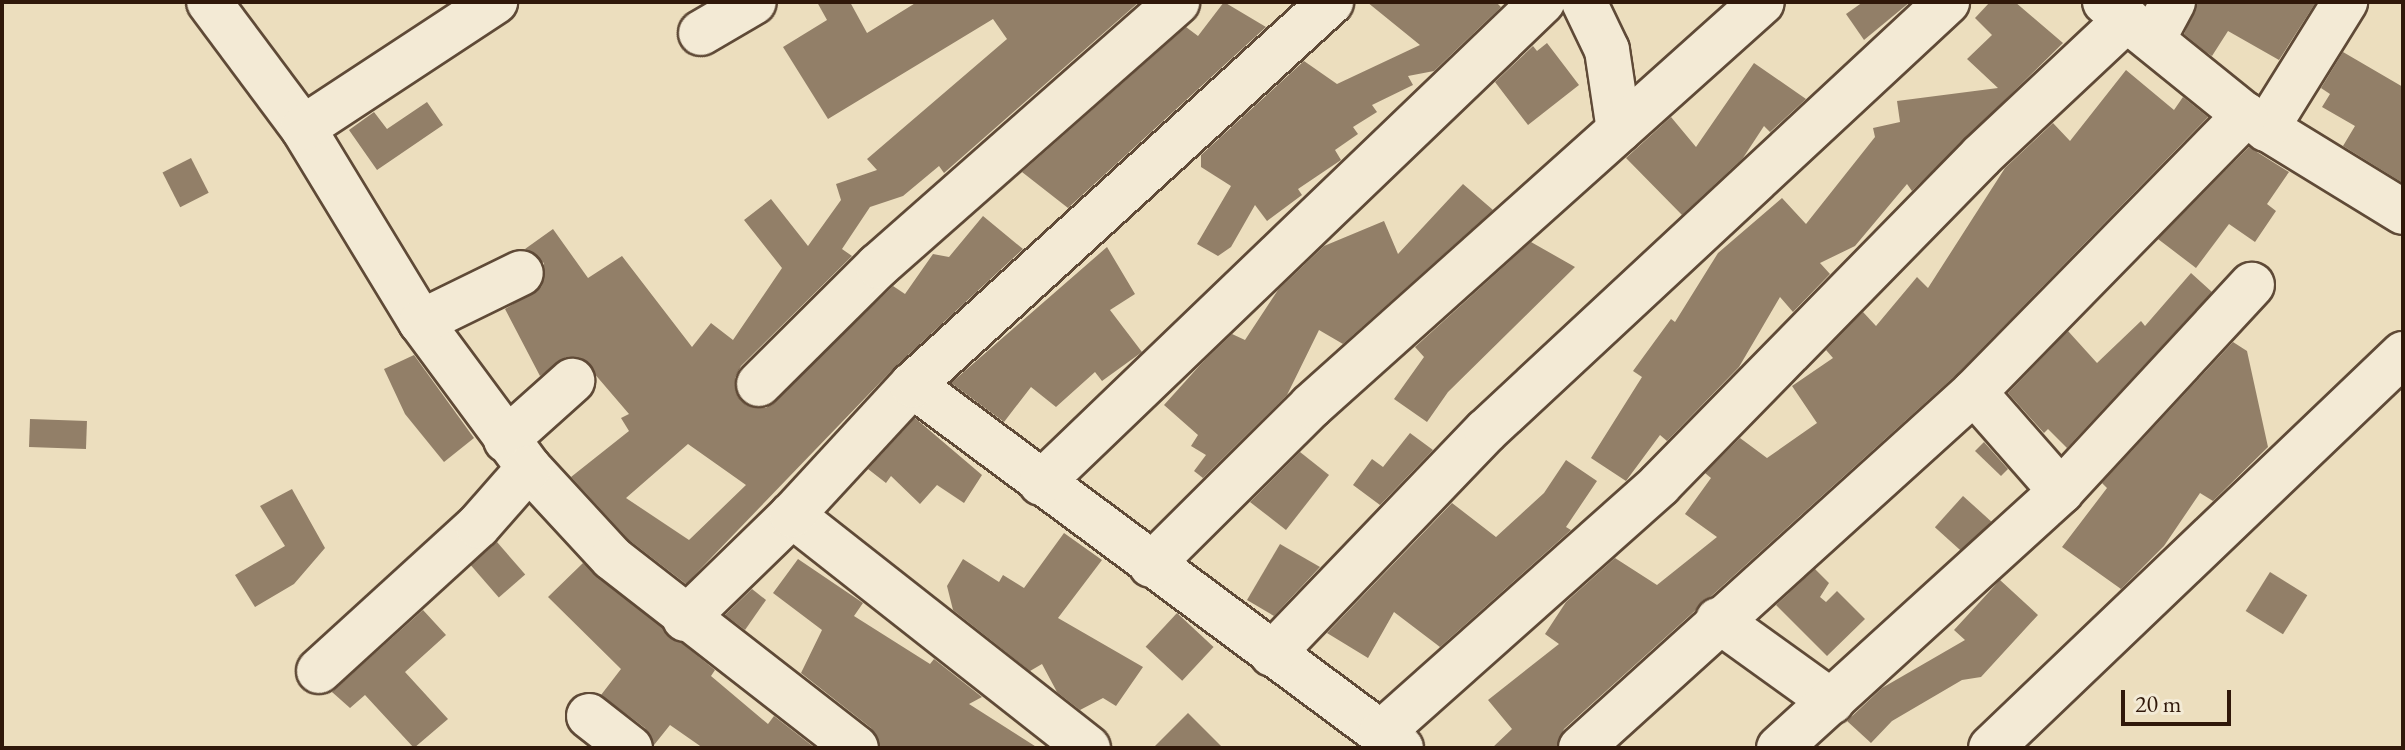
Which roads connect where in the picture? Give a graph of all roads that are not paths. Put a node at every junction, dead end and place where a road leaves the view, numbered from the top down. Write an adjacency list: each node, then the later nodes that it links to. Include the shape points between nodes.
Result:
1 (209, 2): 14 (street)
2 (495, 2): 14 (street)
3 (754, 2): 12 (street)
4 (1177, 2): 22 (street, via 878,266)
5 (1331, 2): 23 (street)
6 (1542, 2): 26 (street)
7 (1584, 2): 15 (street, via 1607,50)
8 (1762, 2): 15 (street)
9 (1947, 2): 32 (street, via 1486,431)
10 (2345, 2): 13 (street)
11 (2140, 16): 13 (street); 36 (street, via 1981,156 1659,485)
12 (701, 33)
13 (2256, 122): 16 (street); 24 (street)
14 (303, 128): 19 (street)
15 (1619, 130): 29 (street, via 1311,406)
16 (2403, 212)
17 (521, 273): 19 (street)
18 (2252, 285): 27 (street)
19 (421, 322): 25 (street)
20 (2403, 354): 42 (street)
21 (572, 381): 25 (street)
22 (759, 384)
23 (912, 385): 26 (street); 28 (street)
24 (1974, 392): 27 (street); 31 (street)
25 (517, 454): 30 (street, via 612,558); 33 (street, via 478,526)
26 (1041, 483): 29 (street)
27 (2061, 491): 34 (street)
28 (792, 515): 30 (street); 39 (street)
29 (1151, 565): 32 (street)
30 (685, 619): 38 (street)
31 (1718, 620): 34 (street); 40 (street)
32 (1272, 654): 36 (street)
33 (319, 671)
34 (1832, 702): 41 (street)
35 (589, 716): 37 (street)
36 (1391, 740)
37 (630, 748)
38 (856, 748)
39 (1088, 748)
40 (1581, 748)
41 (1779, 748)
42 (1991, 748)

